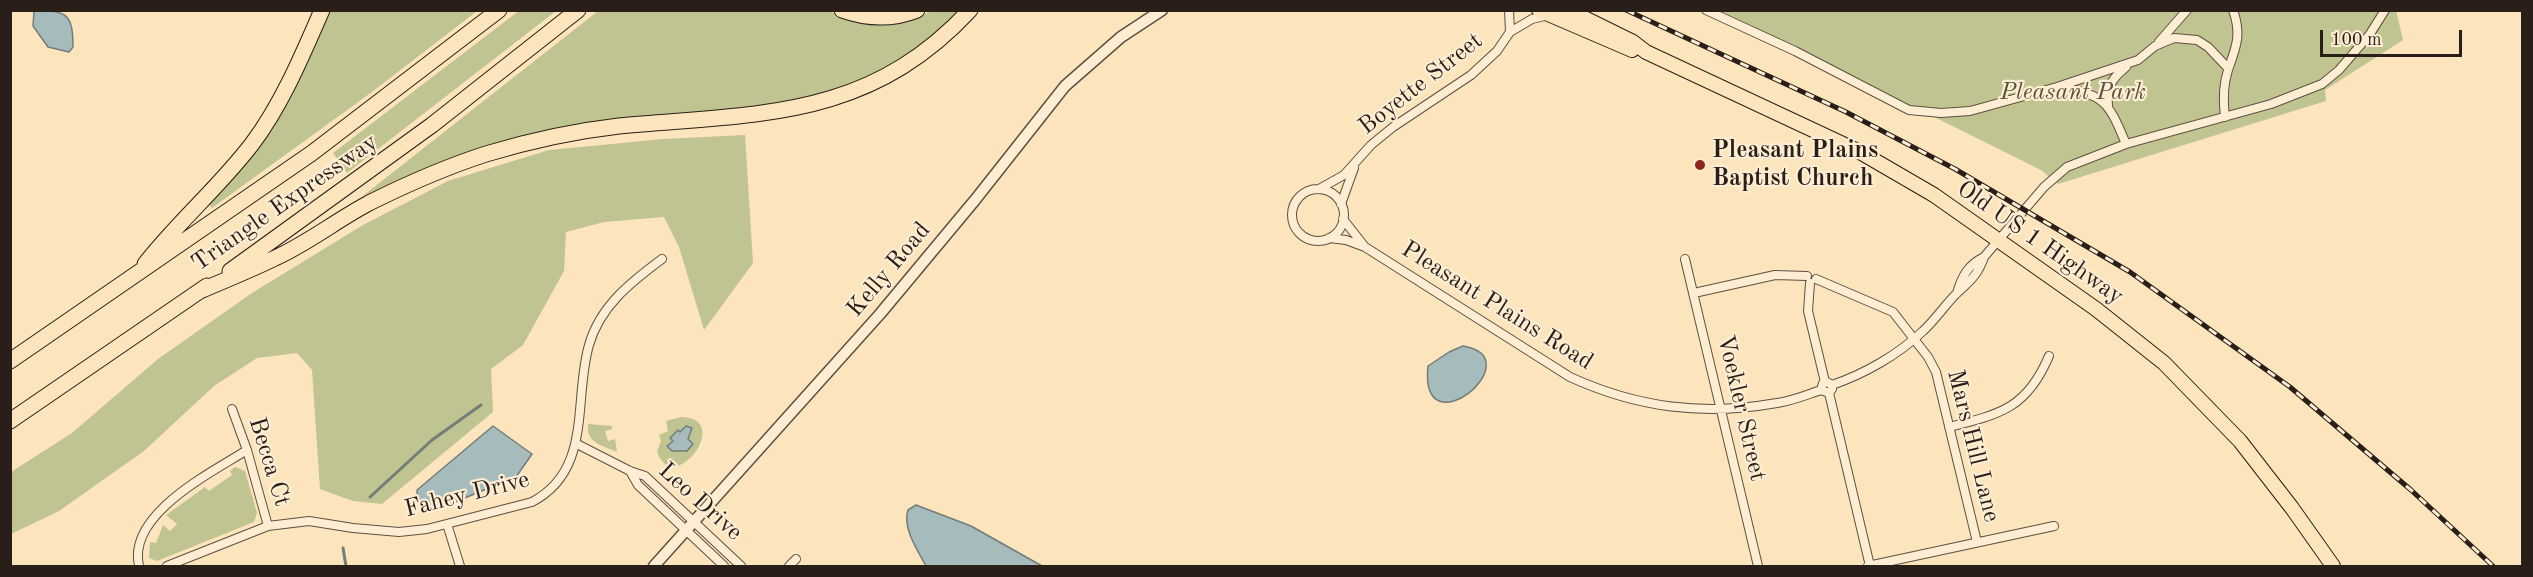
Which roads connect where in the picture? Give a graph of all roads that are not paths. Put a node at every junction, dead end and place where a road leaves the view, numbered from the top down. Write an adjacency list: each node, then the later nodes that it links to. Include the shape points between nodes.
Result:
1 (322, 10): 34 (highway, via 299,64 253,143)
2 (499, 10): 34 (highway, Triangle Expressway, via 312,153)
3 (578, 10): 36 (highway, Triangle Expressway, via 358,181)
4 (842, 10): 5 (highway, via 878,18)
5 (917, 10)
6 (970, 10): 36 (highway, via 930,48 899,69 829,100 760,115 576,133 487,154 397,190 277,258)
7 (1162, 10): 49 (street, Kelly Road, via 1121,37 1065,86 880,314)
8 (1509, 10): 16 (street, Boyette Street)
9 (1568, 10): 18 (main road, Old US 1 Highway)
10 (1706, 10): 15 (street)
11 (2187, 10): 17 (street)
12 (2233, 10): 20 (street, via 2237,50)
13 (2385, 10): 23 (street, Pleasant Plains Road, via 2370,34 2322,84)
14 (1545, 13): 16 (street, Boyette Street); 18 (main road, Old US 1 Highway, via 1629,50)
15 (1728, 15): 21 (street, via 1909,110 1970,111)
16 (1510, 32): 25 (street, Boyette Street, via 1484,64 1392,128 1371,145)
17 (2157, 45): 19 (street); 20 (street, via 2174,38 2197,40)
18 (1646, 52): 30 (main road, Old US 1 Highway, via 1860,152 1934,195)
19 (2131, 63): 21 (street); 22 (street, via 2115,76 2107,92)
20 (2228, 68): 23 (street, via 2223,100)
21 (2058, 87): 22 (street, via 2075,89)
22 (2108, 105): 24 (street)
23 (2225, 117): 24 (street, Pleasant Plains Road)
24 (2126, 144): 30 (street, Pleasant Plains Road, via 2067,166)
25 (1356, 165): 26 (street, Boyette Street); 27 (street, Boyette Street)
26 (1319, 189): 27 (street, via 1335,195); 29 (street, Boyette Street, via 1297,199 1293,207 1294,224 1304,237 1320,241)
27 (1341, 204): 28 (street, Boyette Street)
28 (1343, 219): 29 (street, via 1341,227); 31 (street, Pleasant Plains Road)
29 (1329, 238): 31 (street, Pleasant Plains Road)
30 (1998, 240): 38 (street, Pleasant Plains Road, via 1984,257 1972,263 1961,279 1958,293); 65 (main road, Old US 1 Highway, via 2164,363 2240,441)
31 (1365, 247): 42 (street, Pleasant Plains Road, via 1570,377 1602,392 1679,409)
32 (662, 259): 46 (street, Fahey Drive, via 625,286 605,311 589,344)
33 (1685, 259): 37 (street, Voekler Street)
34 (136, 275): 40 (highway, Triangle Expressway)
35 (1811, 279): 37 (street, Mars Hill Lane, via 1775,275); 38 (street, Mars Hill Lane, via 1893,312); 41 (street, via 1808,311)
36 (201, 291): 44 (highway, Triangle Expressway)
37 (1694, 293): 42 (street, Voekler Street)
38 (1915, 339): 41 (street, Pleasant Plains Road, via 1880,362); 45 (street, Mars Hill Lane, via 1936,372)
39 (2049, 356): 45 (street, via 2039,380 2013,405 1988,417)
40 (10, 361)
41 (1827, 388): 42 (street, Pleasant Plains Road, via 1779,403); 56 (street)
42 (1722, 408): 64 (street, Voekler Street)
43 (232, 409): 47 (street, Becca Ct)
44 (10, 421)
45 (1949, 427): 54 (street, Mars Hill Lane)
46 (577, 444): 48 (street, Leo Drive); 50 (street, Fahey Drive, via 568,466 547,494 532,502)
47 (248, 450): 51 (street, Becca Ct); 57 (street, via 161,509 138,543)
48 (630, 471): 49 (street, Leo Drive, via 645,476); 53 (street, Leo Drive, via 638,485)
49 (694, 520): 53 (street, Kelly Road); 62 (street, Leo Drive)
50 (447, 524): 51 (street, Fahey Drive, via 399,532 309,521); 59 (street)
51 (268, 526): 58 (street, Fahey Drive)
52 (2054, 526): 54 (street)
53 (686, 530): 60 (street, Kelly Road); 61 (street, Leo Drive)
54 (1977, 542): 56 (street)
55 (796, 559): 63 (street)
56 (1869, 566)
57 (139, 567)
58 (167, 567)
59 (459, 567)
60 (654, 567)
61 (724, 567)
62 (741, 567)
63 (789, 567)
64 (1758, 567)
65 (2333, 567)

